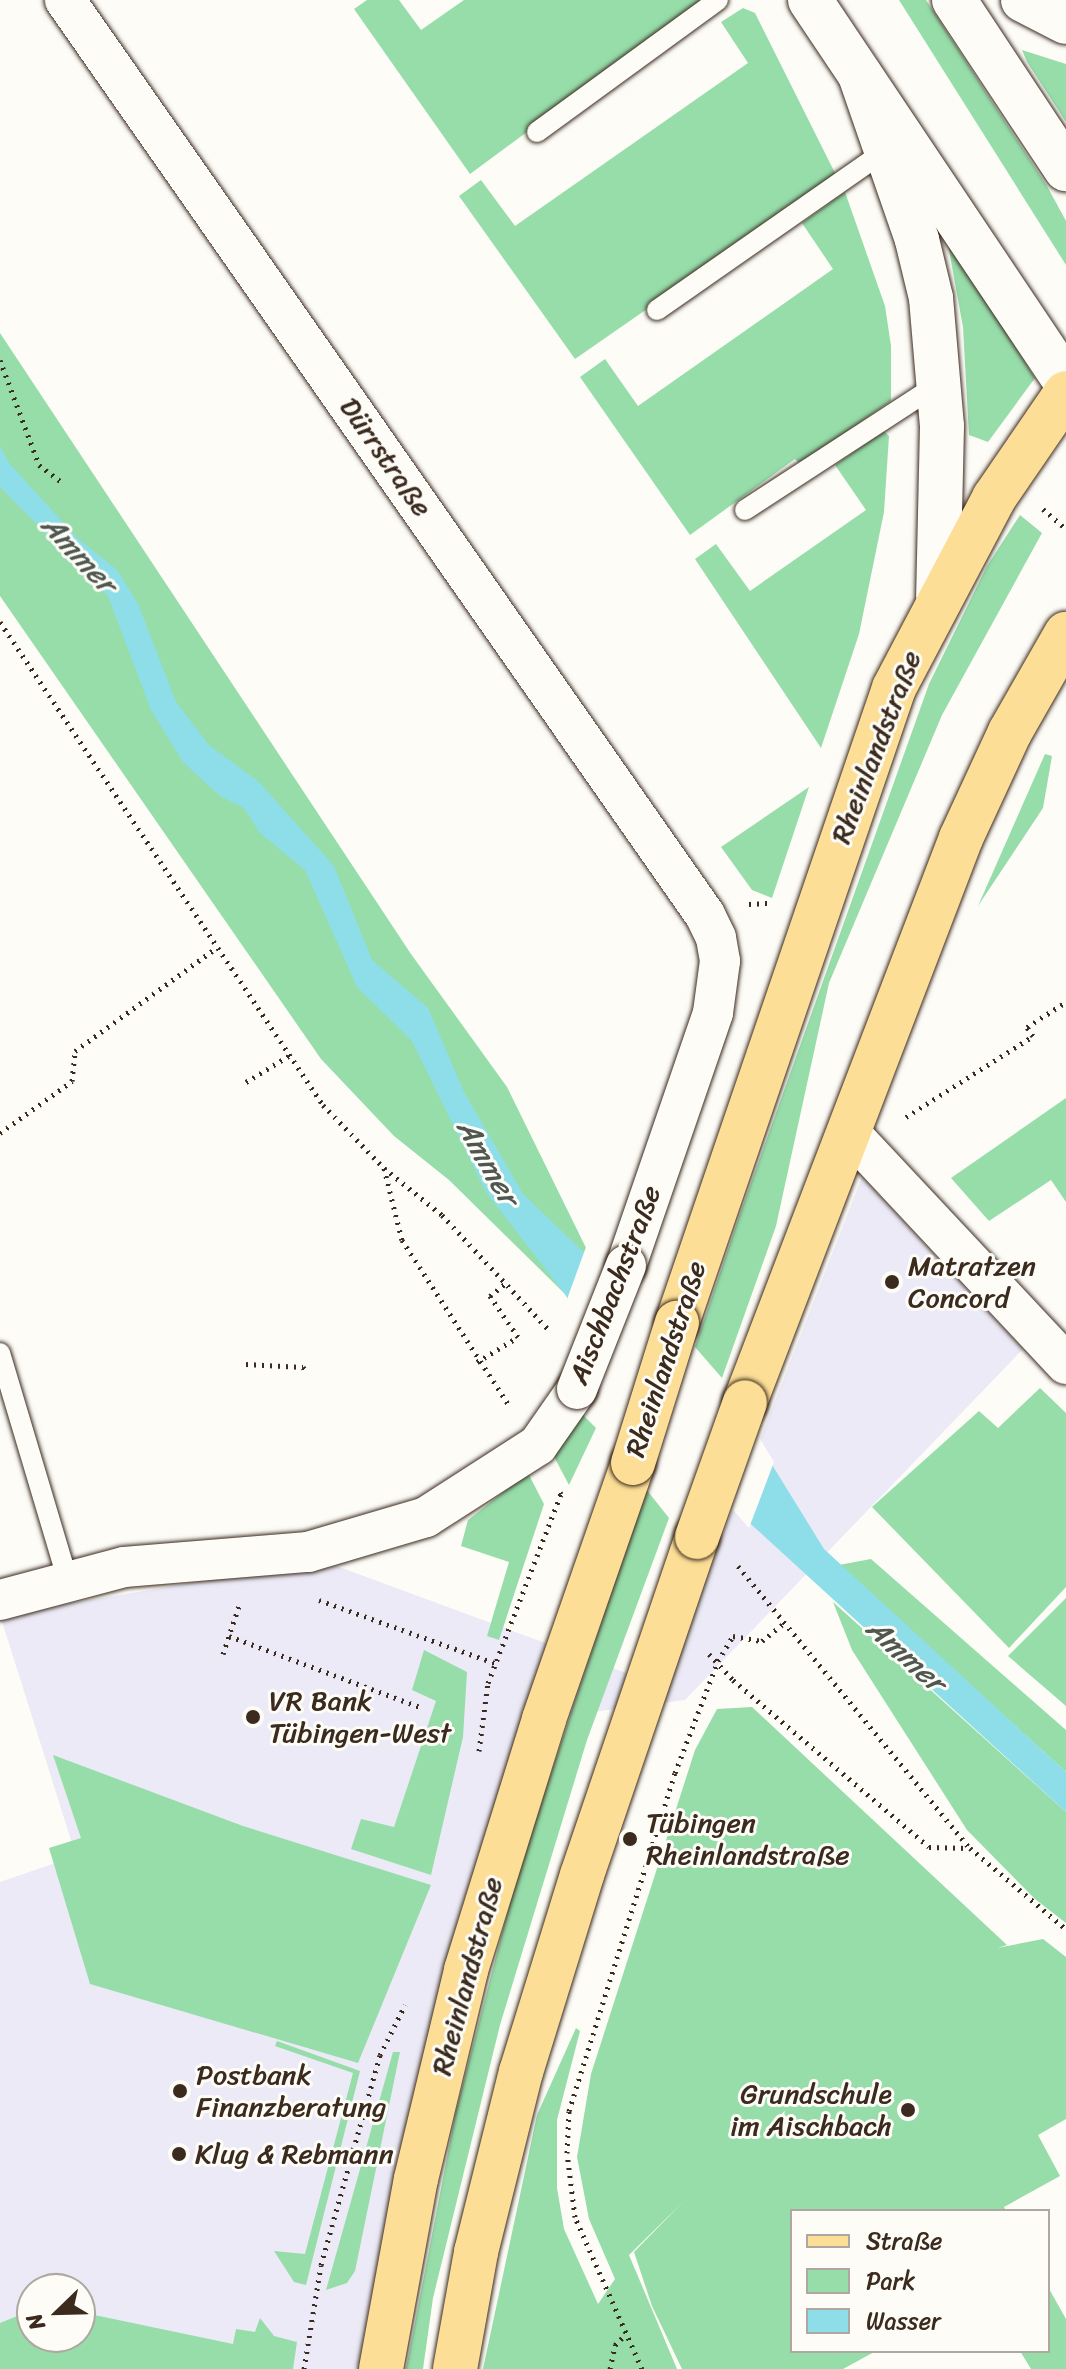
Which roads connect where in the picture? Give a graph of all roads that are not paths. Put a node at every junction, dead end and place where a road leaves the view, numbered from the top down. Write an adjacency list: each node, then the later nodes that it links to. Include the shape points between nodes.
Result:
1 (65, 0): 19 (street, Dürrstraße)
2 (718, 0): 8 (lane)
3 (810, 0): 7 (main road)
4 (954, 0): 10 (main road)
5 (1023, 0): 6 (main road)
6 (1066, 22)
7 (860, 75): 9 (main road); 13 (main road)
8 (537, 132)
9 (886, 150): 11 (lane); 12 (main road, via 931,298)
10 (1066, 169)
11 (657, 310)
12 (940, 383): 15 (lane); 16 (main road)
13 (1066, 383)
14 (1066, 393): 16 (main road, Rheinlandstraße, via 994,498)
15 (745, 510)
16 (938, 597): 25 (main road, Rheinlandstraße, bridge, via 894,688 535,1747 466,1970 416,2179)
17 (1066, 634): 18 (main road)
18 (1055, 667): 20 (main road, via 961,838)
19 (705, 915): 23 (street, Aischbachstraße, bridge, via 720,961 713,1013 577,1389 538,1445 426,1517 368,1538 308,1552 183,1558)
20 (855, 1139): 22 (street); 26 (main road, bridge, via 745,1402 582,1875 521,2072 476,2252)
21 (0, 1353): 23 (lane)
22 (1066, 1364)
23 (68, 1581): 24 (street, Aischbachstraße)
24 (0, 1600)
25 (381, 2369)
26 (455, 2369)

